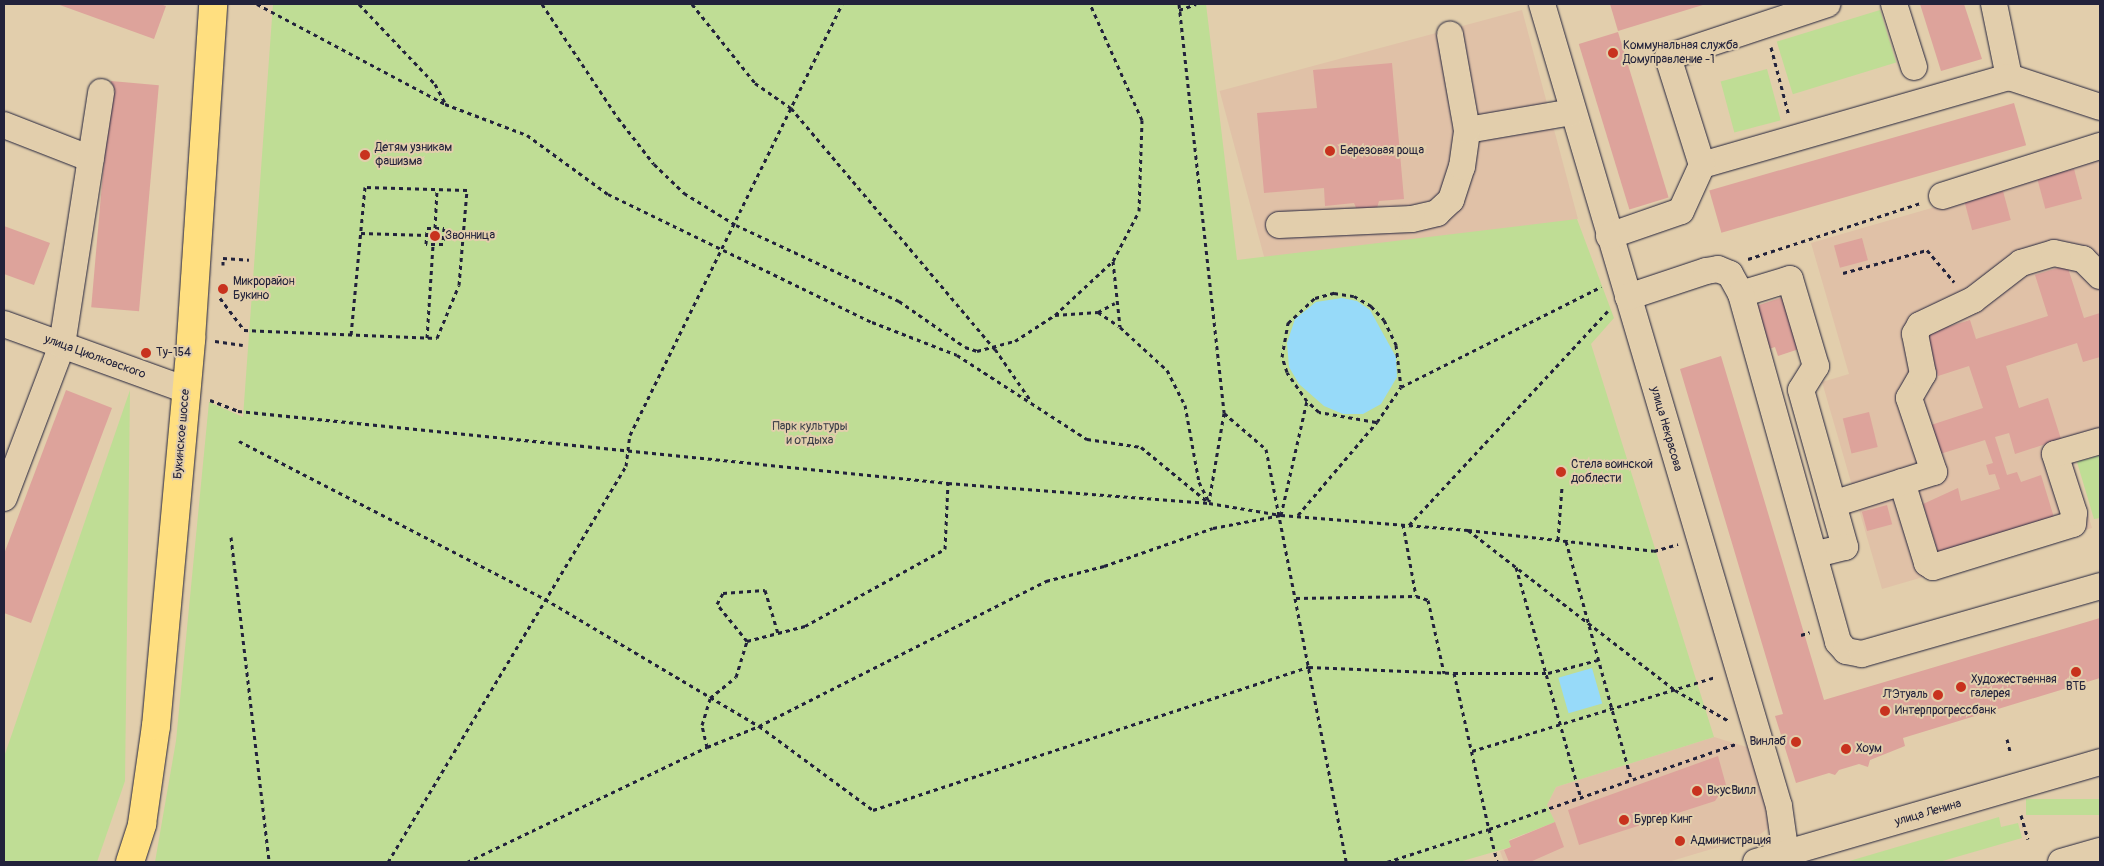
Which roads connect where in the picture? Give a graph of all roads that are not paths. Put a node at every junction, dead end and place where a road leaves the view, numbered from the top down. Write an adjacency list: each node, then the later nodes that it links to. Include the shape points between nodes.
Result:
1 (213, 4): 25 (main road, Букинское шоссе)
2 (1542, 4): 11 (street, улица Некрасова)
3 (1827, 4): 16 (street, via 1668,57)
4 (1894, 4): 7 (street)
5 (1994, 4): 8 (street)
6 (1450, 35): 13 (street)
7 (1914, 67)
8 (2010, 77): 10 (street); 16 (street)
9 (101, 92): 15 (street)
10 (2100, 107)
11 (1572, 112): 13 (street); 19 (street, улица Некрасова)
12 (4, 126): 15 (street)
13 (1467, 130): 18 (street, via 1462,167 1451,200 1437,213 1369,224)
14 (2100, 146): 17 (street)
15 (91, 159): 24 (street)
16 (1702, 165): 19 (street, via 1681,211)
17 (1942, 196)
18 (1279, 225)
19 (1609, 236): 21 (street, улица Некрасова)
20 (2100, 276): 27 (street, via 2083,259 2054,253 2022,263 1973,300 1920,325 1916,334 1925,365 1909,398 1934,472)
21 (1620, 294): 22 (street, via 1718,269 1730,274); 34 (street, улица Некрасова, via 1779,806)
22 (1741, 294): 29 (street, via 1790,279 1816,366 1801,390); 30 (street)
23 (4, 324): 24 (street, улица Циолковского)
24 (62, 345): 25 (street, улица Циолковского); 28 (street)
25 (186, 390): 35 (main road, Букинское шоссе, via 156,726 142,824)
26 (2100, 441): 27 (street, via 2055,454 2074,512 2073,524 1933,567 1927,563)
27 (1902, 482): 29 (street)
28 (4, 498)
29 (1833, 504): 30 (street, via 1844,547)
30 (1816, 554): 31 (street, via 1838,642 1846,651 1862,654)
31 (2100, 586)
32 (2100, 762): 34 (street, улица Ленина)
33 (2100, 851): 37 (street)
34 (1786, 855): 36 (street, улица Ленина)
35 (130, 862)
36 (1756, 862)
37 (2061, 862)

